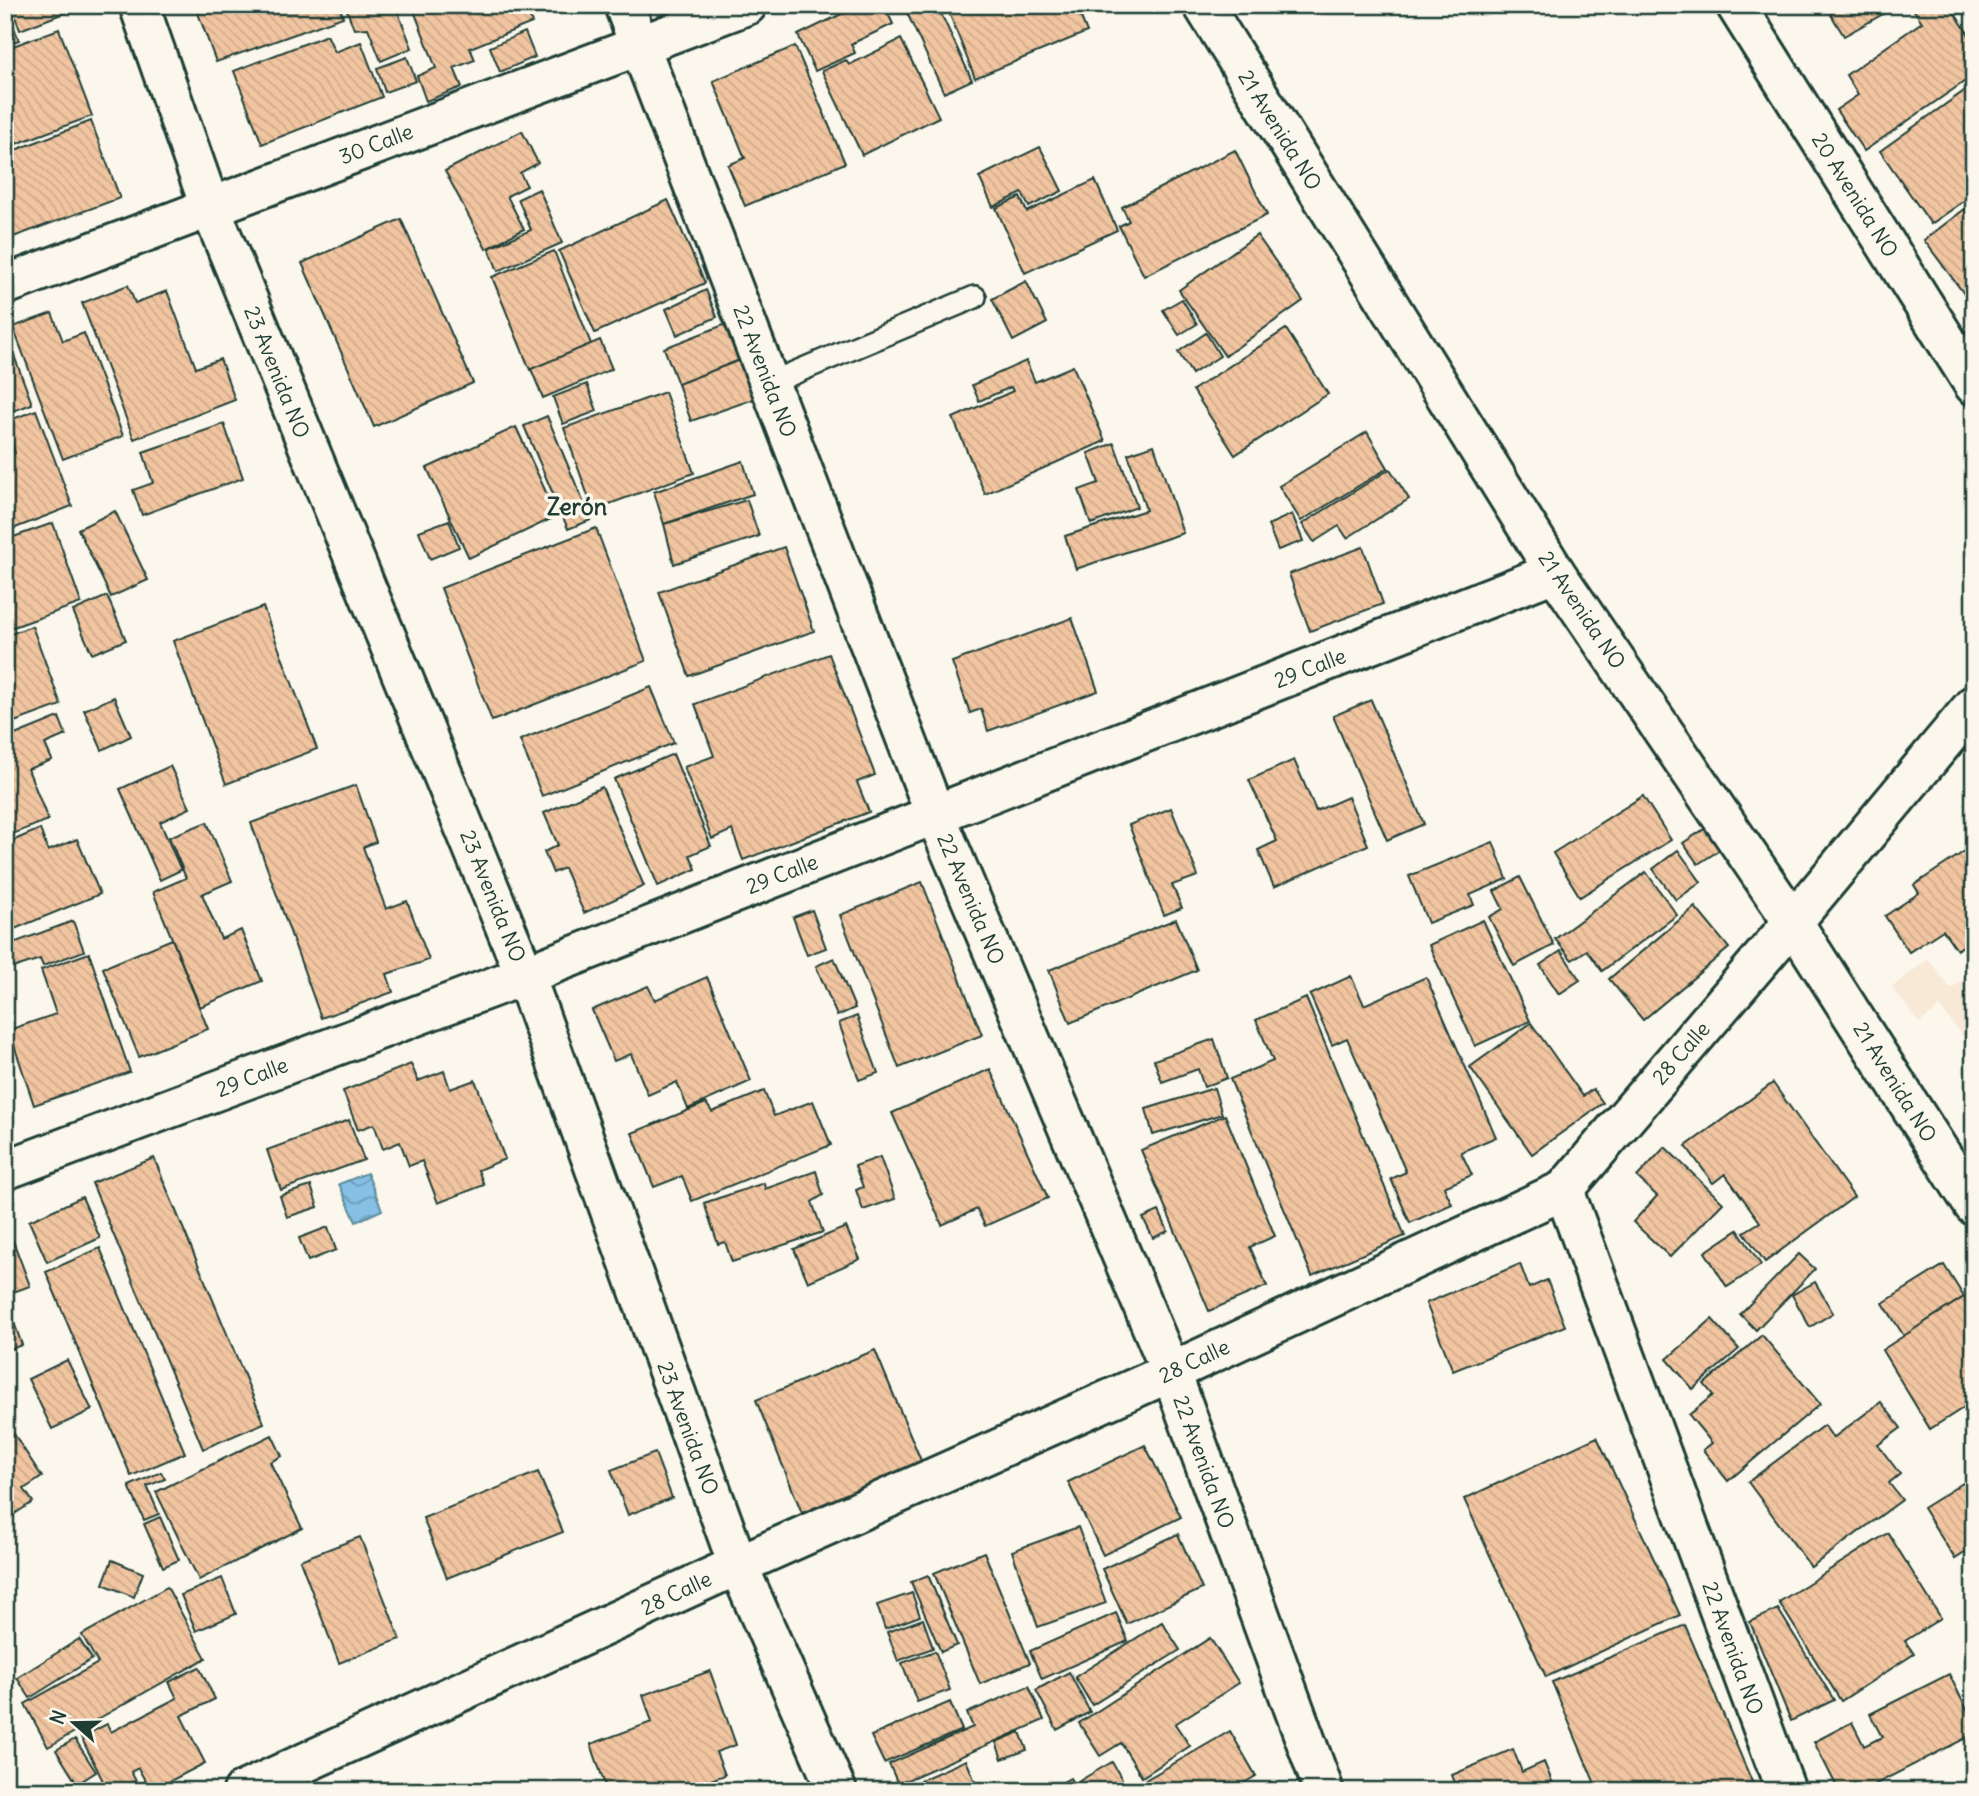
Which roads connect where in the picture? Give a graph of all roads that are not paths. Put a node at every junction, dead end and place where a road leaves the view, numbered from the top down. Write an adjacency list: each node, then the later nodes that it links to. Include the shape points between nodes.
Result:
1 (139, 5): 7 (street, 23 Avenida NO)
2 (624, 5): 6 (street, 22 Avenida NO)
3 (747, 5): 6 (street, 30 Calle)
4 (1203, 5): 12 (street, 21 Avenida NO)
5 (1736, 5): 11 (street, 20 Avenida NO)
6 (639, 45): 7 (street, 30 Calle); 10 (street, 22 Avenida NO)
7 (210, 207): 8 (street, 30 Calle); 16 (street, 23 Avenida NO)
8 (5, 285)
9 (975, 297): 10 (lane)
10 (770, 383): 14 (street, 22 Avenida NO)
11 (1974, 385)
12 (1555, 572): 14 (street, 29 Calle); 15 (street, 21 Avenida NO)
13 (1974, 705): 15 (street, 28 Calle)
14 (935, 814): 16 (street, 29 Calle); 20 (street, 22 Avenida NO)
15 (1793, 922): 18 (street, 28 Calle); 19 (street, 21 Avenida NO)
16 (525, 975): 17 (street, 29 Calle); 21 (street, 23 Avenida NO)
17 (6, 1167)
18 (1564, 1190): 20 (street, 28 Calle); 25 (street, 22 Avenida NO)
19 (1974, 1206)
20 (1171, 1372): 21 (street, 28 Calle); 24 (street, 22 Avenida NO)
21 (738, 1565): 22 (street, 28 Calle); 23 (street, 23 Avenida NO)
22 (243, 1791)
23 (837, 1791)
24 (1324, 1791)
25 (1786, 1791)

